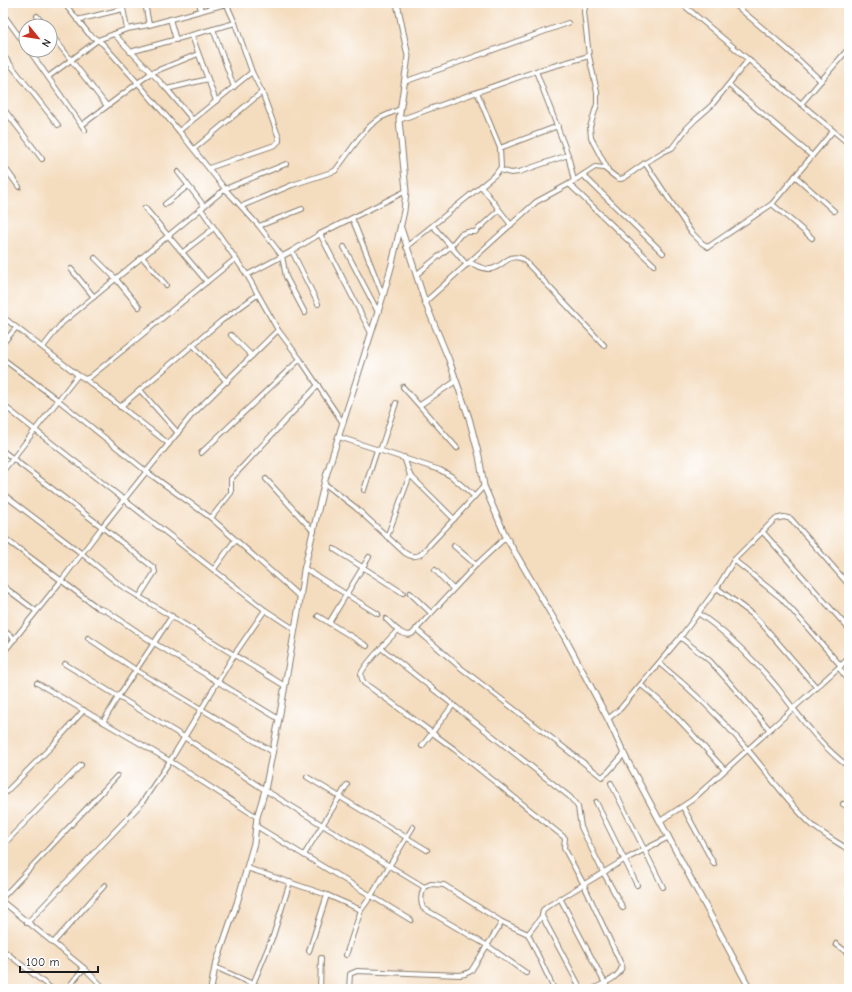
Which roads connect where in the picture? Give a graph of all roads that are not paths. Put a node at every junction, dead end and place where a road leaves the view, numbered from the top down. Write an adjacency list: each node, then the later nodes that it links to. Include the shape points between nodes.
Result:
1 (64, 3): 14 (street)
2 (122, 3): 10 (street)
3 (145, 3): 17 (street)
4 (199, 3): 11 (street)
5 (397, 3): 41 (street, via 408,56)
6 (586, 3): 30 (street, via 584,12)
7 (681, 3): 33 (street)
8 (733, 3): 39 (street)
9 (226, 4): 11 (street); 15 (street)
10 (123, 9): 14 (street); 18 (street)
11 (201, 10): 13 (street)
12 (3, 14): 21 (street)
13 (170, 19): 17 (street); 24 (street)
14 (77, 20): 23 (street)
15 (235, 23): 19 (street); 35 (street)
16 (568, 23): 41 (street)
17 (149, 25): 18 (street)
18 (127, 29): 20 (street)
19 (213, 29): 22 (street); 43 (street)
20 (114, 34): 23 (street); 27 (street)
21 (18, 35)
22 (192, 36): 24 (street); 28 (street)
23 (98, 40): 32 (street); 40 (street)
24 (176, 40): 27 (street)
25 (58, 43): 32 (street)
26 (849, 48): 39 (street)
27 (130, 52): 36 (street)
28 (198, 54): 36 (street); 38 (street)
29 (3, 55): 54 (street)
30 (589, 56): 34 (street); 71 (street, via 597,92 590,138)
31 (34, 58): 37 (street)
32 (70, 59): 37 (street); 49 (street)
33 (749, 59): 42 (street); 48 (street)
34 (536, 71): 46 (street); 56 (street)
35 (252, 72): 43 (street); 45 (street)
36 (151, 73): 40 (street); 44 (street)
37 (48, 78): 55 (street)
38 (208, 79): 44 (street); 47 (street)
39 (821, 81): 48 (street)
40 (137, 82): 49 (street); 58 (street)
41 (404, 82): 51 (street)
42 (729, 85): 64 (street); 66 (street, via 672,148)
43 (234, 86): 47 (street)
44 (167, 89): 52 (street)
45 (262, 92): 62 (street); 69 (street, via 279,138 277,143)
46 (477, 92): 53 (street); 61 (street)
47 (216, 101): 52 (street)
48 (801, 104): 59 (street)
49 (106, 106): 55 (street)
50 (3, 108): 65 (street)
51 (400, 109): 53 (street); 84 (street, via 380,118 370,126 335,171 292,185)
52 (192, 119): 58 (street)
53 (399, 120): 81 (street)
54 (58, 125)
55 (82, 125): 57 (street)
56 (558, 126): 61 (street); 63 (street)
57 (85, 130)
58 (179, 131): 62 (street)
59 (833, 131): 60 (street); 64 (street)
60 (849, 144)
61 (500, 148): 70 (street)
62 (194, 149): 69 (street)
63 (568, 155): 70 (street, via 519,172); 75 (street)
64 (812, 156): 74 (street)
65 (42, 159)
66 (645, 163): 71 (street, via 620,179); 83 (street, via 691,232 708,247)
67 (286, 164): 80 (street)
68 (3, 165): 79 (street)
69 (209, 168): 80 (street)
70 (500, 170): 78 (street)
71 (609, 171): 73 (street, via 595,167)
72 (178, 172): 77 (street)
73 (583, 175): 75 (street); 104 (street)
74 (795, 176): 83 (street); 89 (street)
75 (574, 182): 76 (street)
76 (569, 184): 91 (street, via 536,202); 110 (street)
77 (188, 186): 82 (street); 85 (street)
78 (481, 186): 88 (street); 93 (street)
79 (20, 187)
80 (225, 189): 84 (street); 85 (street)
81 (406, 191): 90 (street); 94 (street)
82 (165, 204)
83 (772, 204): 98 (street)
84 (242, 206): 92 (street)
85 (202, 207): 95 (street); 97 (street)
86 (145, 208): 97 (street)
87 (302, 209): 92 (street)
88 (499, 210): 91 (street); 100 (street, via 475,232 461,234)
89 (834, 211)
90 (352, 218): 96 (street); 119 (street)
91 (511, 225): 109 (street)
92 (259, 226): 105 (street)
93 (433, 226): 99 (street); 100 (street)
94 (400, 227): 99 (street); 119 (street)
95 (214, 228): 103 (street); 108 (street)
96 (320, 234): 102 (street); 128 (street)
97 (168, 235): 103 (street); 106 (street)
98 (812, 238)
99 (406, 246): 113 (street)
100 (451, 246): 109 (street); 113 (street)
101 (344, 247): 123 (street)
102 (292, 251): 105 (street); 121 (street)
103 (182, 252): 115 (street)
104 (663, 253)
105 (282, 256): 112 (street); 124 (street, via 286,277)
106 (142, 257): 114 (street); 116 (street)
107 (95, 258): 114 (street)
108 (235, 259): 112 (street); 115 (street)
109 (469, 264): 120 (street); 132 (street, via 492,268 513,257 523,259)
110 (654, 265)
111 (71, 269): 118 (street)
112 (247, 275): 117 (street)
113 (416, 275): 120 (street)
114 (116, 279): 118 (street); 122 (street)
115 (207, 282): 138 (street, via 101,369)
116 (166, 285)
117 (257, 295): 127 (street); 131 (street, via 220,321)
118 (94, 296): 133 (street, via 62,323)
119 (383, 296): 123 (street)
120 (425, 302): 139 (street)
121 (318, 304)
122 (139, 307)
123 (378, 312): 128 (street)
124 (305, 313)
125 (3, 317): 126 (street)
126 (16, 328): 130 (street); 133 (street)
127 (278, 330): 134 (street); 136 (street)
128 (371, 333): 149 (street)
129 (231, 336): 134 (street)
130 (3, 343)
131 (193, 345): 140 (street); 143 (street)
132 (604, 345)
133 (43, 347): 137 (street)
134 (252, 356): 140 (street)
135 (3, 359): 144 (street)
136 (300, 359): 141 (street); 157 (street)
137 (78, 375): 138 (street); 144 (street)
138 (85, 379): 148 (street)
139 (456, 381): 147 (street); 165 (street, via 479,456)
140 (227, 382): 151 (street, via 191,416)
141 (318, 385): 149 (street); 170 (street, via 231,479 231,493)
142 (403, 387): 147 (street)
143 (140, 390): 148 (street); 151 (street)
144 (58, 400): 150 (street); 161 (street)
145 (396, 403): 155 (street)
146 (3, 405): 150 (street)
147 (420, 405): 154 (street)
148 (120, 407): 153 (street)
149 (343, 423): 152 (street)
150 (35, 430): 159 (street); 169 (street)
151 (178, 433): 153 (street)
152 (340, 437): 155 (street); 164 (street)
153 (169, 444): 161 (street)
154 (457, 448)
155 (378, 450): 158 (street); 166 (street)
156 (3, 451): 159 (street)
157 (201, 453)
158 (404, 457): 162 (street); 168 (street, via 451,476)
159 (13, 458): 160 (street); 172 (street)
160 (3, 471)
161 (147, 472): 169 (street); 170 (street)
162 (410, 475): 171 (street); 175 (street)
163 (266, 479): 174 (street)
164 (325, 484): 174 (street); 175 (street)
165 (484, 486): 168 (street); 177 (street)
166 (364, 490)
167 (3, 494): 181 (street)
168 (474, 496): 171 (street)
169 (125, 500): 172 (street); 187 (street)
170 (211, 518): 178 (street)
171 (454, 519): 175 (street, via 416,556 405,553)
172 (102, 526): 181 (street); 197 (street, via 154,568 155,572)
173 (762, 531): 183 (street); 190 (street, via 775,519 784,517 791,520); 210 (street)
174 (314, 532): 185 (street)
175 (387, 536)
176 (3, 537): 189 (street)
177 (506, 537): 184 (street); 238 (street, via 565,638)
178 (235, 540): 187 (street); 198 (street)
179 (454, 546): 184 (street)
180 (334, 549): 186 (street)
181 (81, 553): 189 (street); 197 (street)
182 (369, 557): 186 (street)
183 (734, 560): 192 (street); 224 (street, via 781,598)
184 (476, 565): 193 (street)
185 (304, 568): 196 (street); 198 (street)
186 (363, 568): 194 (street); 196 (street)
187 (214, 569): 199 (street)
188 (435, 570): 193 (street)
189 (61, 581): 200 (street); 216 (street)
190 (849, 585)
191 (3, 586): 200 (street)
192 (717, 588): 202 (street); 231 (street, via 752,614)
193 (453, 589): 201 (street)
194 (403, 593)
195 (410, 593): 201 (street)
196 (347, 594): 203 (street); 207 (street)
197 (139, 597): 204 (street)
198 (300, 597): 208 (street)
199 (265, 610): 208 (street); 220 (street)
200 (36, 611): 215 (street)
201 (431, 613): 209 (street)
202 (698, 613): 214 (street); 235 (street, via 713,623 752,659)
203 (378, 614)
204 (172, 616): 216 (street); 220 (street)
205 (318, 616): 207 (street)
206 (386, 619): 212 (street)
207 (329, 623): 217 (street)
208 (294, 629): 230 (street)
209 (416, 629): 212 (street, via 409,635); 246 (street, via 461,668 602,776)
210 (849, 629)
211 (3, 630): 215 (street)
212 (398, 630): 218 (street)
213 (88, 638): 225 (street)
214 (680, 638): 222 (street); 240 (street, via 710,661)
215 (14, 639): 219 (street)
216 (154, 643): 225 (street); 226 (street)
217 (367, 646)
218 (381, 648): 233 (street); 241 (street, via 362,672 362,680)
219 (3, 653)
220 (234, 655): 226 (street); 230 (street)
221 (849, 658): 224 (street)
222 (658, 663): 229 (street); 244 (street, via 682,682)
223 (65, 664): 232 (street)
224 (840, 667): 227 (street); 231 (street)
225 (136, 670): 232 (street); 234 (street)
226 (219, 681): 234 (street); 237 (street)
227 (849, 681)
228 (37, 683): 236 (street)
229 (641, 685): 238 (street); 250 (street, via 683,722)
230 (285, 686): 237 (street)
231 (817, 688): 235 (street)
232 (118, 697): 239 (street); 242 (street)
233 (453, 704): 241 (street); 278 (street, via 570,797 578,807 581,827)
234 (202, 709): 242 (street); 245 (street)
235 (793, 709): 240 (street); 249 (street, via 836,758)
236 (84, 710): 239 (street); 256 (street)
237 (279, 719): 245 (street)
238 (608, 719): 246 (street)
239 (104, 722): 247 (street)
240 (769, 729): 244 (street)
241 (432, 732): 243 (street); 280 (street, via 565,838 564,848)
242 (184, 737): 247 (street); 255 (street)
243 (422, 746)
244 (747, 749): 250 (street); 272 (street, via 812,824)
245 (273, 752): 255 (street)
246 (624, 754): 263 (street)
247 (170, 761): 262 (street); 295 (street, via 141,804)
248 (81, 765): 269 (street)
249 (849, 768)
250 (724, 770): 260 (street)
251 (117, 776): 287 (street)
252 (307, 776): 257 (street)
253 (611, 783): 270 (street)
254 (346, 785): 257 (street)
255 (265, 790): 262 (street); 264 (street)
256 (3, 795)
257 (340, 796): 264 (street); 267 (street)
258 (596, 802): 274 (street)
259 (843, 804): 261 (street)
260 (683, 807): 263 (street); 275 (street)
261 (849, 808)
262 (257, 817): 265 (street)
263 (660, 821): 268 (street)
264 (322, 824): 273 (street); 276 (street)
265 (256, 826): 273 (street); 277 (street)
266 (413, 827): 267 (street)
267 (406, 837): 271 (street); 276 (street)
268 (669, 837): 270 (street); 321 (street)
269 (3, 845)
270 (644, 849): 274 (street); 284 (street)
271 (427, 850)
272 (849, 850)
273 (304, 855): 286 (street)
274 (624, 860): 278 (street); 282 (street)
275 (714, 864)
276 (388, 866): 283 (street); 286 (street)
277 (247, 868): 279 (street); 305 (street)
278 (603, 872): 280 (street); 290 (street)
279 (290, 882): 285 (street); 309 (street, via 273,936)
280 (583, 883): 288 (street); 308 (street, via 622,966 620,973)
281 (105, 885): 297 (street)
282 (637, 885)
283 (424, 887): 294 (street, via 431,884 444,885); 299 (street, via 421,903 423,908)
284 (663, 887)
285 (327, 895): 291 (street); 301 (street)
286 (371, 896): 291 (street); 293 (street)
287 (3, 897)
288 (560, 898): 292 (street, via 543,910); 308 (street)
289 (3, 902): 295 (street)
290 (623, 908)
291 (361, 910): 303 (street)
292 (542, 916): 296 (street); 318 (street)
293 (411, 920)
294 (502, 922): 296 (street); 299 (street)
295 (27, 923): 297 (street)
296 (528, 934): 317 (street)
297 (53, 943): 306 (street)
298 (836, 944): 302 (street)
299 (488, 946): 307 (street); 316 (street, via 471,971 465,974 357,971 350,974)
300 (3, 950): 310 (street)
301 (309, 951)
302 (849, 954)
303 (346, 955)
304 (321, 958): 315 (street)
305 (215, 967): 309 (street); 313 (street)
306 (84, 968): 311 (street); 312 (street)
307 (526, 973)
308 (605, 982): 319 (street); 320 (street)
309 (253, 984): 314 (street)
310 (52, 989)
311 (68, 989)
312 (103, 989)
313 (211, 989)
314 (264, 989)
315 (320, 989)
316 (349, 989)
317 (554, 989)
318 (581, 989)
319 (593, 989)
320 (608, 989)
321 (750, 989)

